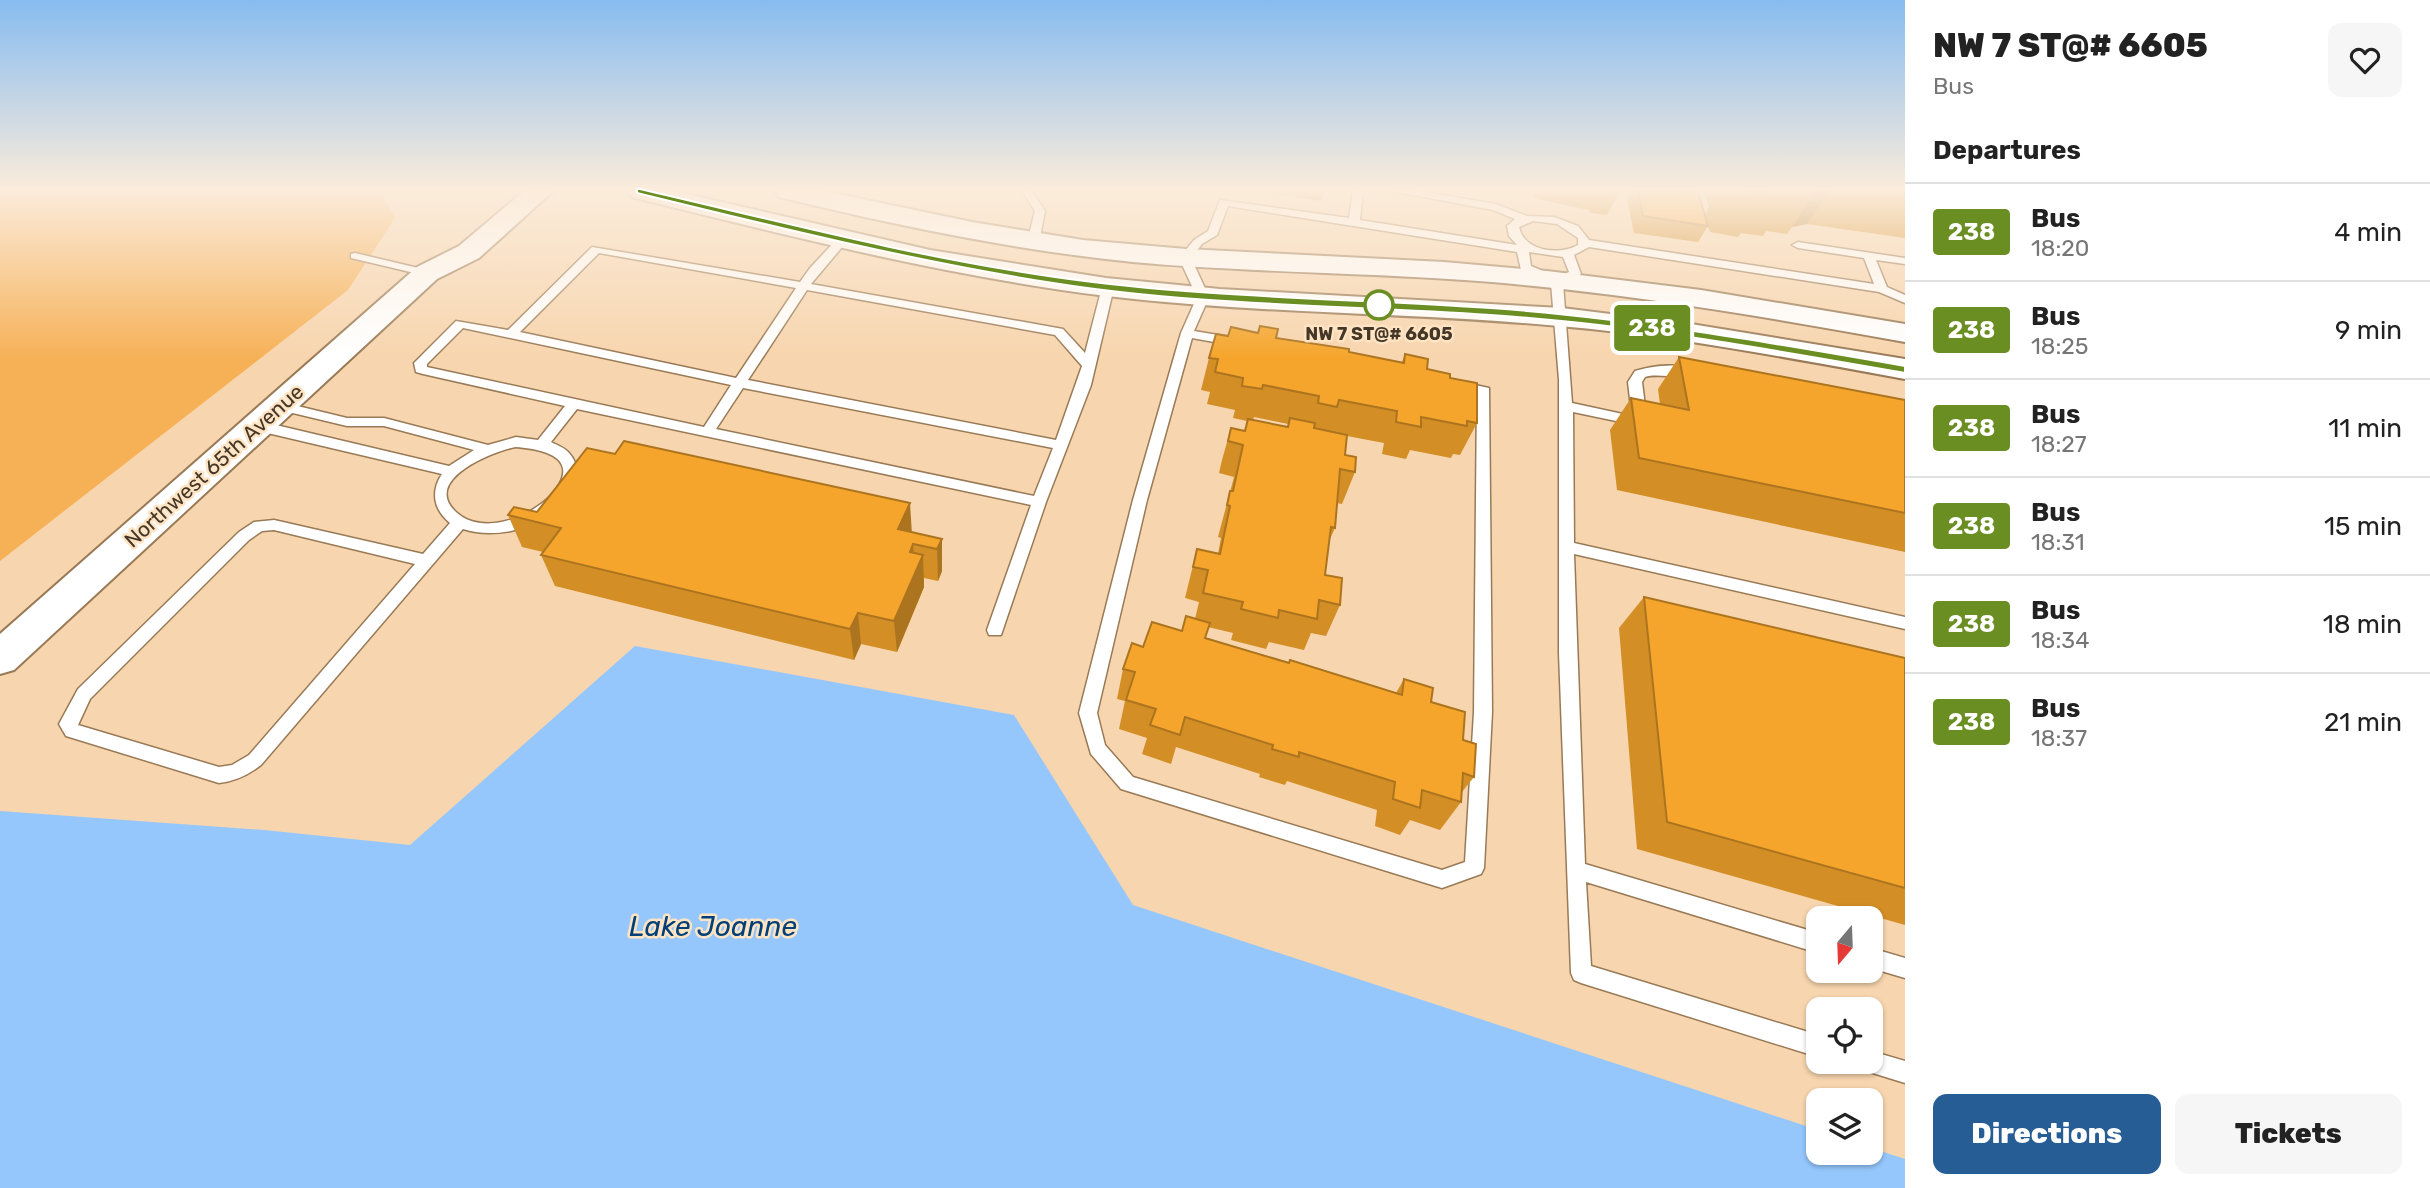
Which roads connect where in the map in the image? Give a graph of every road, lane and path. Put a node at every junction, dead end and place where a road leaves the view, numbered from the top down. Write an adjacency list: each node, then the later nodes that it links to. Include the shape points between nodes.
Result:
1 (442, 246): 17 (main road, Northwest 65th Avenue)
2 (475, 246): 17 (main road, Northwest 65th Avenue)
3 (836, 246): 20 (lane)
4 (874, 246): 19 (main road)
5 (1075, 246): 15 (main road)
6 (1194, 246): 15 (lane)
7 (1522, 246): 18 (lane, via 1525,268)
8 (1524, 246): 12 (lane)
9 (1583, 246): 12 (lane)
10 (1607, 246): 21 (lane)
11 (1807, 246): 14 (lane)
12 (1568, 254): 18 (lane, via 1575,274)
13 (355, 256): 17 (lane)
14 (1868, 256): 16 (lane); 21 (lane)
15 (1185, 258): 18 (main road, via 1454,271); 22 (lane)
16 (1905, 261)
17 (427, 273): 36 (main road, Northwest 65th Avenue)
18 (1556, 281): 24 (lane); 26 (main road)
19 (1108, 287): 22 (main road); 29 (lane)
20 (803, 288): 27 (lane, via 596,249); 29 (lane, via 1059,332); 32 (lane)
21 (1882, 289): 23 (lane)
22 (1203, 297): 24 (main road); 25 (lane)
23 (1905, 299)
24 (1562, 317): 30 (main road); 35 (lane)
25 (1187, 333): 28 (lane); 33 (lane, via 1088,713 1097,749 1127,783 1442,879 1474,868 1483,712 1484,391)
26 (1905, 333)
27 (511, 334): 32 (lane); 34 (lane, via 460,324 419,367)
28 (1254, 346)
29 (1087, 364): 39 (lane, via 1084,385)
30 (1905, 369)
31 (1701, 373): 35 (lane, via 1640,374 1635,382 1640,422)
32 (740, 383): 37 (lane); 39 (lane)
33 (1444, 383)
34 (574, 404): 37 (lane); 38 (lane)
35 (1567, 406): 44 (lane)
36 (270, 416): 40 (lane, via 384,422); 41 (lane); 48 (main road, Northwest 65th Avenue)
37 (707, 432): 42 (lane)
38 (542, 444): 40 (lane, via 516,442); 43 (lane, via 566,458 570,470 569,482 551,507 515,525 476,527)
39 (1060, 445): 42 (lane)
40 (487, 449): 41 (lane)
41 (452, 472): 43 (lane, via 445,483 443,505)
42 (1039, 502): 47 (lane)
43 (460, 522): 45 (lane)
44 (1566, 547): 46 (lane); 49 (lane)
45 (427, 561): 45 (lane, via 255,760 231,775 72,731 68,724 84,694 244,536 260,526 274,525)
46 (1905, 623)
47 (995, 631)
48 (0, 658)
49 (1576, 870): 50 (lane); 53 (lane, via 1581,973)
50 (1806, 939)
51 (1883, 962): 52 (lane)
52 (1905, 968)
53 (1806, 1042)
54 (1883, 1066): 55 (lane)
55 (1905, 1072)

